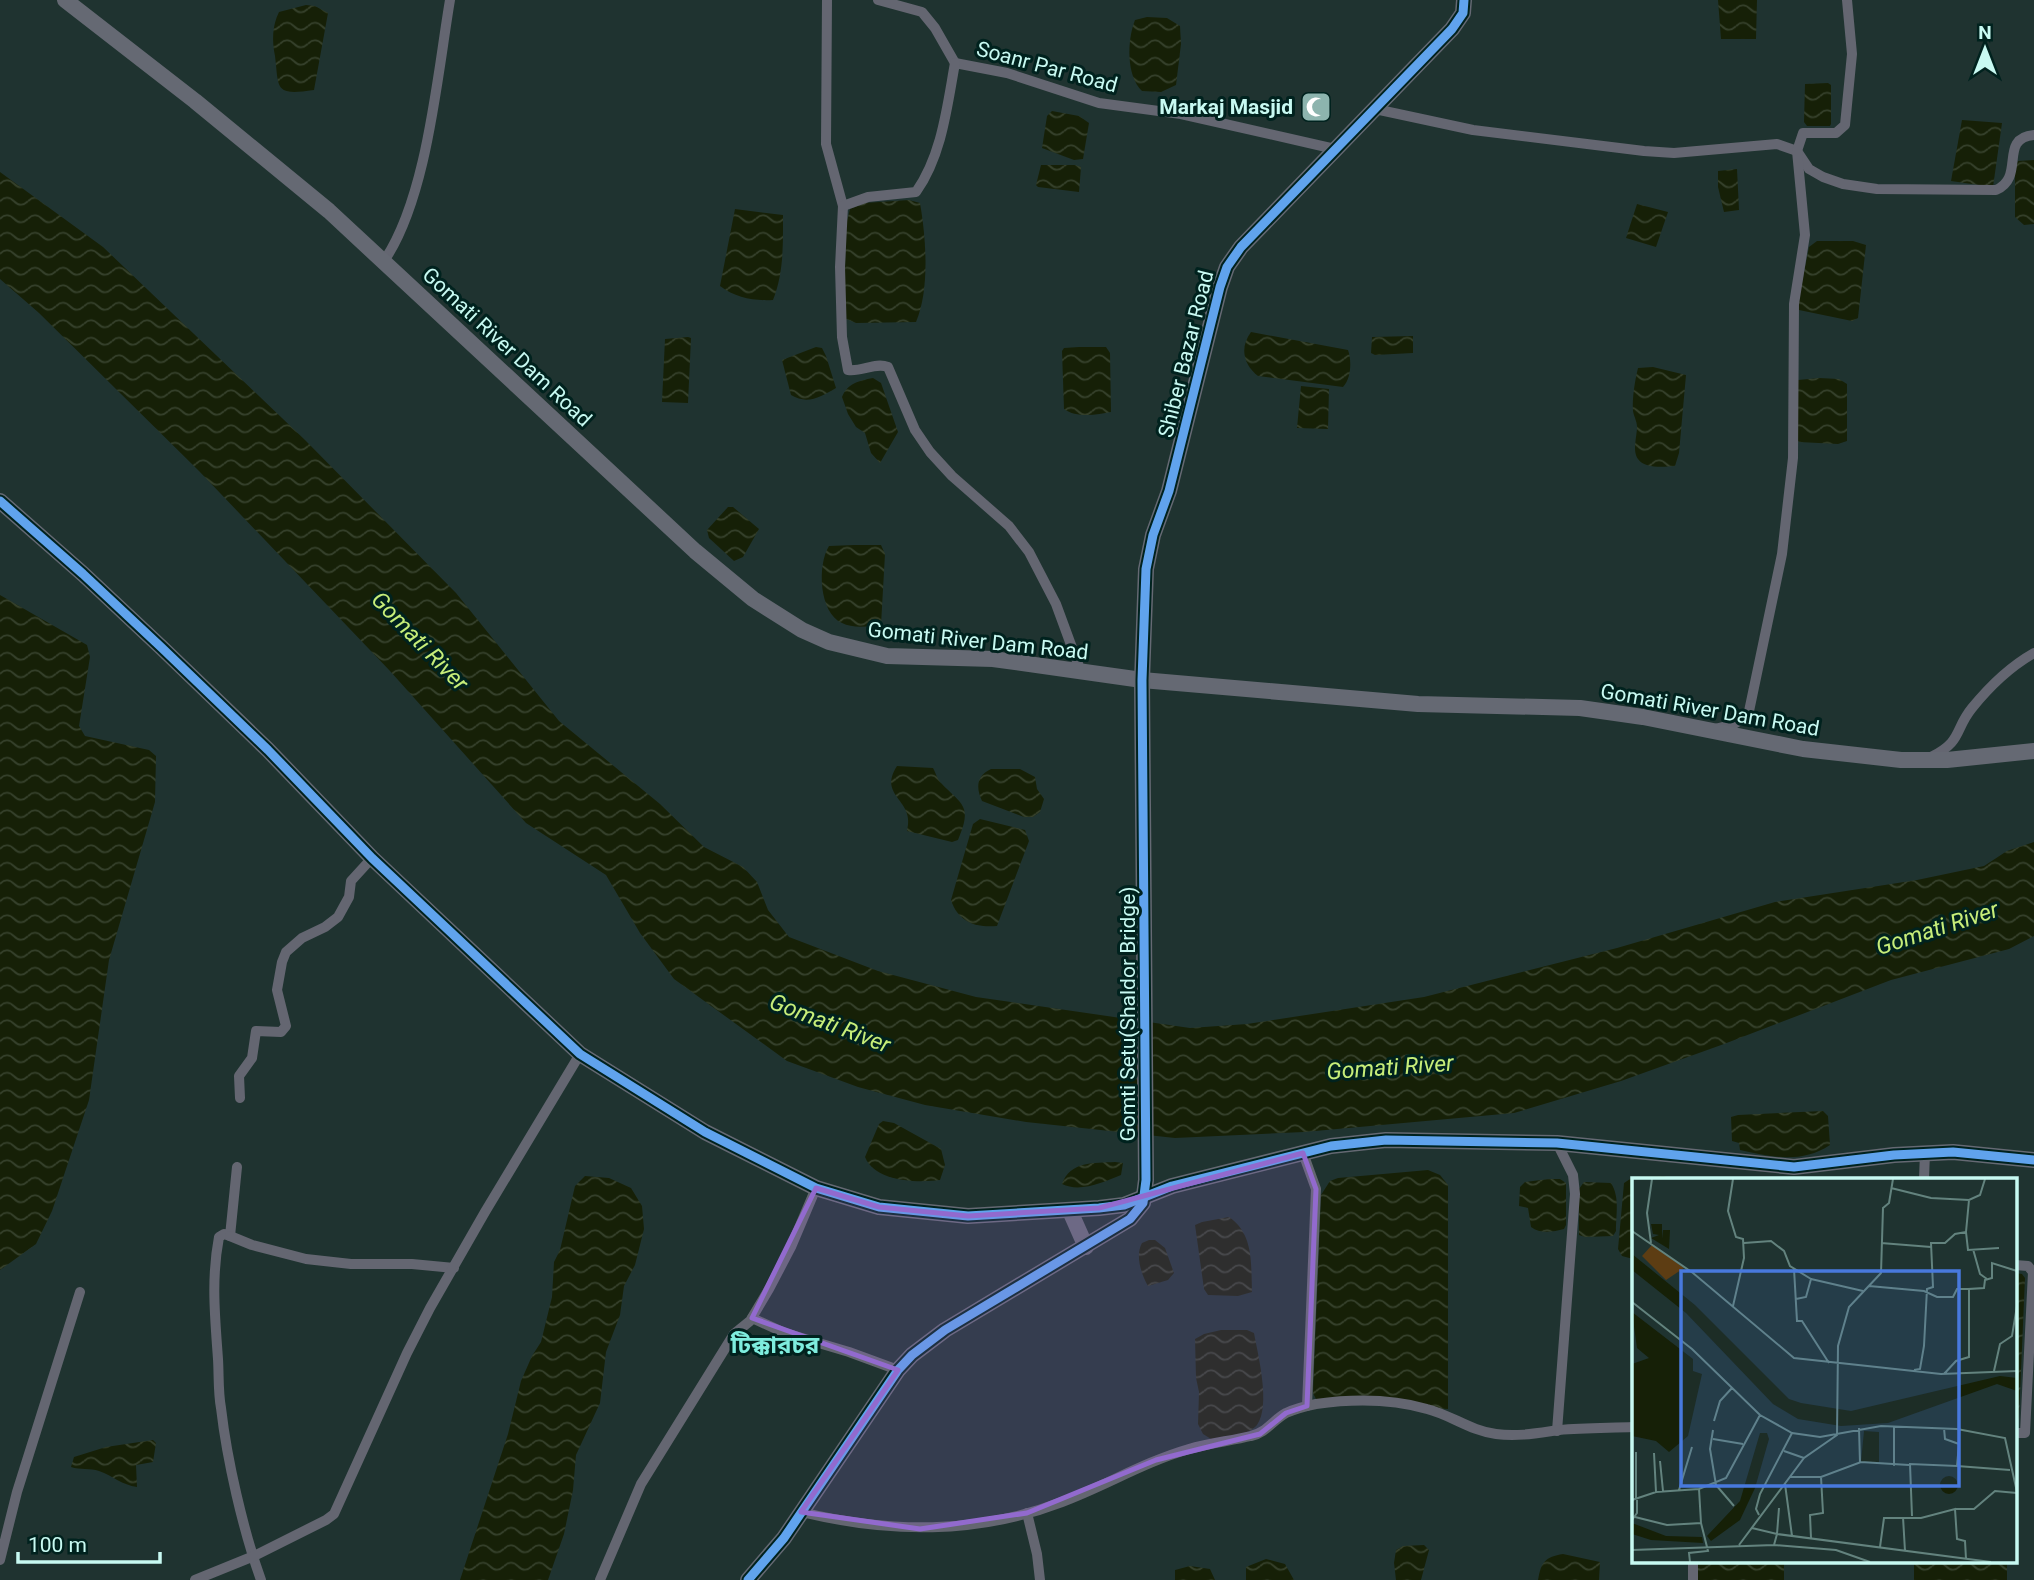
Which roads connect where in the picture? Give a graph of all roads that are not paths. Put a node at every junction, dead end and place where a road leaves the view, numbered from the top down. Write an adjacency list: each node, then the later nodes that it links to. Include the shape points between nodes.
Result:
1 (65, 0): 13 (street, Gomati River Dam Road, via 278,168)
2 (450, 0): 13 (street, via 415,189 402,231)
3 (827, 0): 12 (street, via 826,144)
4 (878, 0): 7 (street, via 922,12)
5 (1464, 0): 8 (street, Shiber Bazar Road, via 1460,21)
6 (1847, 0): 11 (street, via 1852,54 1845,125 1836,133 1803,133)
7 (955, 63): 10 (street, Soanr Par Road, via 1007,73 1099,103 1181,114); 12 (street, via 940,140 916,192 868,197)
8 (1375, 109): 10 (street, Shiber Bazar Road); 11 (street, via 1473,130 1644,151 1674,153 1777,144)
9 (2034, 135): 11 (street, via 2017,141 2009,180 1996,190 1877,189 1843,184 1810,169)
10 (1335, 149): 17 (street, Shiber Bazar Road, via 1241,247 1223,276 1149,553)
11 (1797, 151): 18 (street, via 1805,235 1794,304 1793,458 1782,554 1748,716)
12 (843, 206): 16 (street, via 842,337 848,370 888,367 915,430 930,452 1009,526 1029,552 1056,604)
13 (384, 261): 16 (street, Gomati River Dam Road, via 695,551 778,617 829,642 887,656 993,659)
14 (0, 501): 22 (street, via 210,694)
15 (2034, 653): 20 (street, via 2016,663 1971,709 1957,737 1943,751)
16 (1081, 672): 17 (street, Gomati River Dam Road)
17 (1142, 680): 18 (street, Gomati River Dam Road, via 1418,704 1580,708); 21 (street, Shiber Bazar Road)
18 (1705, 730): 20 (street, Gomati River Dam Road, via 1803,749)
19 (2034, 751): 20 (street, Gomati River Dam Road)
20 (1925, 760)
21 (1144, 848): 32 (street, Gomti Setu(Shaldor Bridge))
22 (372, 858): 23 (street); 24 (street, via 351,881 349,897 338,917 286,952 277,990 286,1026 281,1032 256,1031 252,1058 239,1076)
23 (580, 1054): 31 (street, via 705,1132); 37 (street)
24 (240, 1098)
25 (1557, 1143): 26 (street, via 1386,1140); 27 (street, via 1794,1167); 43 (street, via 1573,1175 1575,1194)
26 (1303, 1153): 32 (street, via 1172,1186); 41 (street, via 1316,1189)
27 (1924, 1153): 28 (street); 30 (street)
28 (2034, 1160)
29 (237, 1167): 34 (street)
30 (1924, 1178)
31 (816, 1188): 33 (street, via 879,1207 923,1212 968,1216); 39 (street, via 791,1247)
32 (1146, 1188): 33 (street, via 1124,1205); 35 (street, via 1130,1219)
33 (1070, 1211): 35 (street)
34 (230, 1236): 37 (street, via 306,1259); 47 (street, via 219,1237 213,1308 222,1418)
35 (1086, 1247): 40 (street, via 945,1331)
36 (2016, 1265): 44 (street, via 2028,1266 2033,1272)
37 (454, 1268): 47 (street, via 407,1353 334,1514)
38 (80, 1292): 48 (street)
39 (752, 1318): 40 (street); 53 (street, via 734,1334 641,1484)
40 (898, 1370): 45 (street)
41 (1307, 1406): 43 (street, via 1375,1402 1428,1409 1497,1434); 46 (street, via 1286,1413 1259,1434 1156,1460)
42 (1632, 1427): 43 (street)
43 (1557, 1431)
44 (2024, 1433)
45 (801, 1513): 46 (street, via 920,1529); 50 (street)
46 (1027, 1513): 55 (street)
47 (254, 1556): 51 (street); 52 (street)
48 (0, 1560)
49 (1693, 1562): 56 (street)
50 (762, 1572): 54 (street)
51 (195, 1580)
52 (261, 1580)
53 (600, 1580)
54 (748, 1580)
55 (1040, 1580)
56 (1693, 1580)

